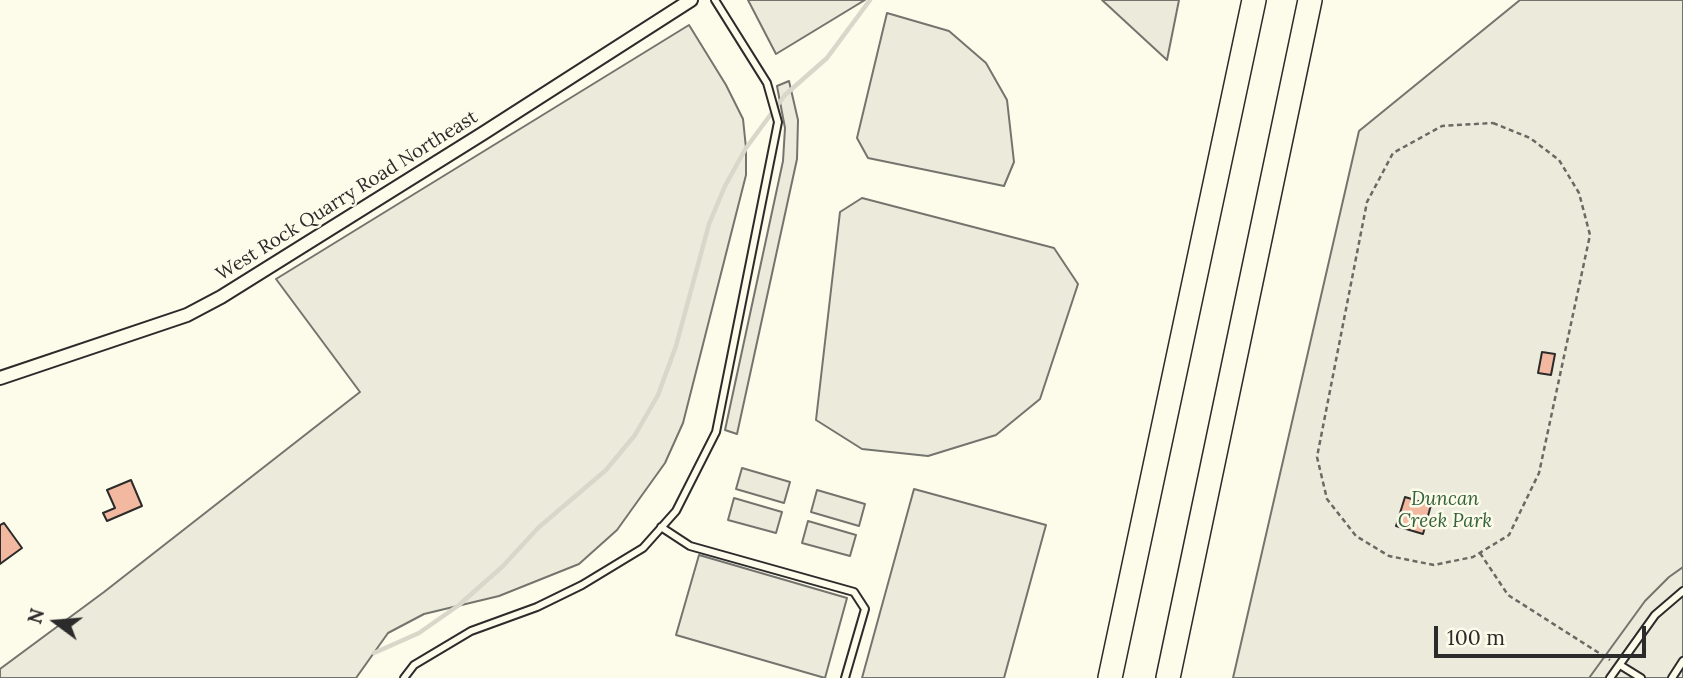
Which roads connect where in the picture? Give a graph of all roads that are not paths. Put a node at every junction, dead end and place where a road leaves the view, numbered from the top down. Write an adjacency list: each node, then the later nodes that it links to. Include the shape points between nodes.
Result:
1 (691, 0): 5 (street, West Rock Quarry Road Northeast, via 221,297 187,315)
2 (715, 0): 6 (lane, via 767,83 778,122 716,432 676,511)
3 (1254, 0): 12 (highway)
4 (1310, 0): 13 (highway)
5 (0, 378)
6 (661, 527): 10 (lane, via 643,548 582,585 471,631 414,665); 11 (lane, via 690,546 854,593 865,609)
7 (1683, 591): 9 (lane, via 1655,615)
8 (1683, 661): 16 (lane)
9 (1620, 665): 14 (lane); 15 (lane)
10 (404, 678)
11 (845, 678)
12 (1110, 678)
13 (1168, 678)
14 (1611, 678)
15 (1641, 678)
16 (1672, 678)

